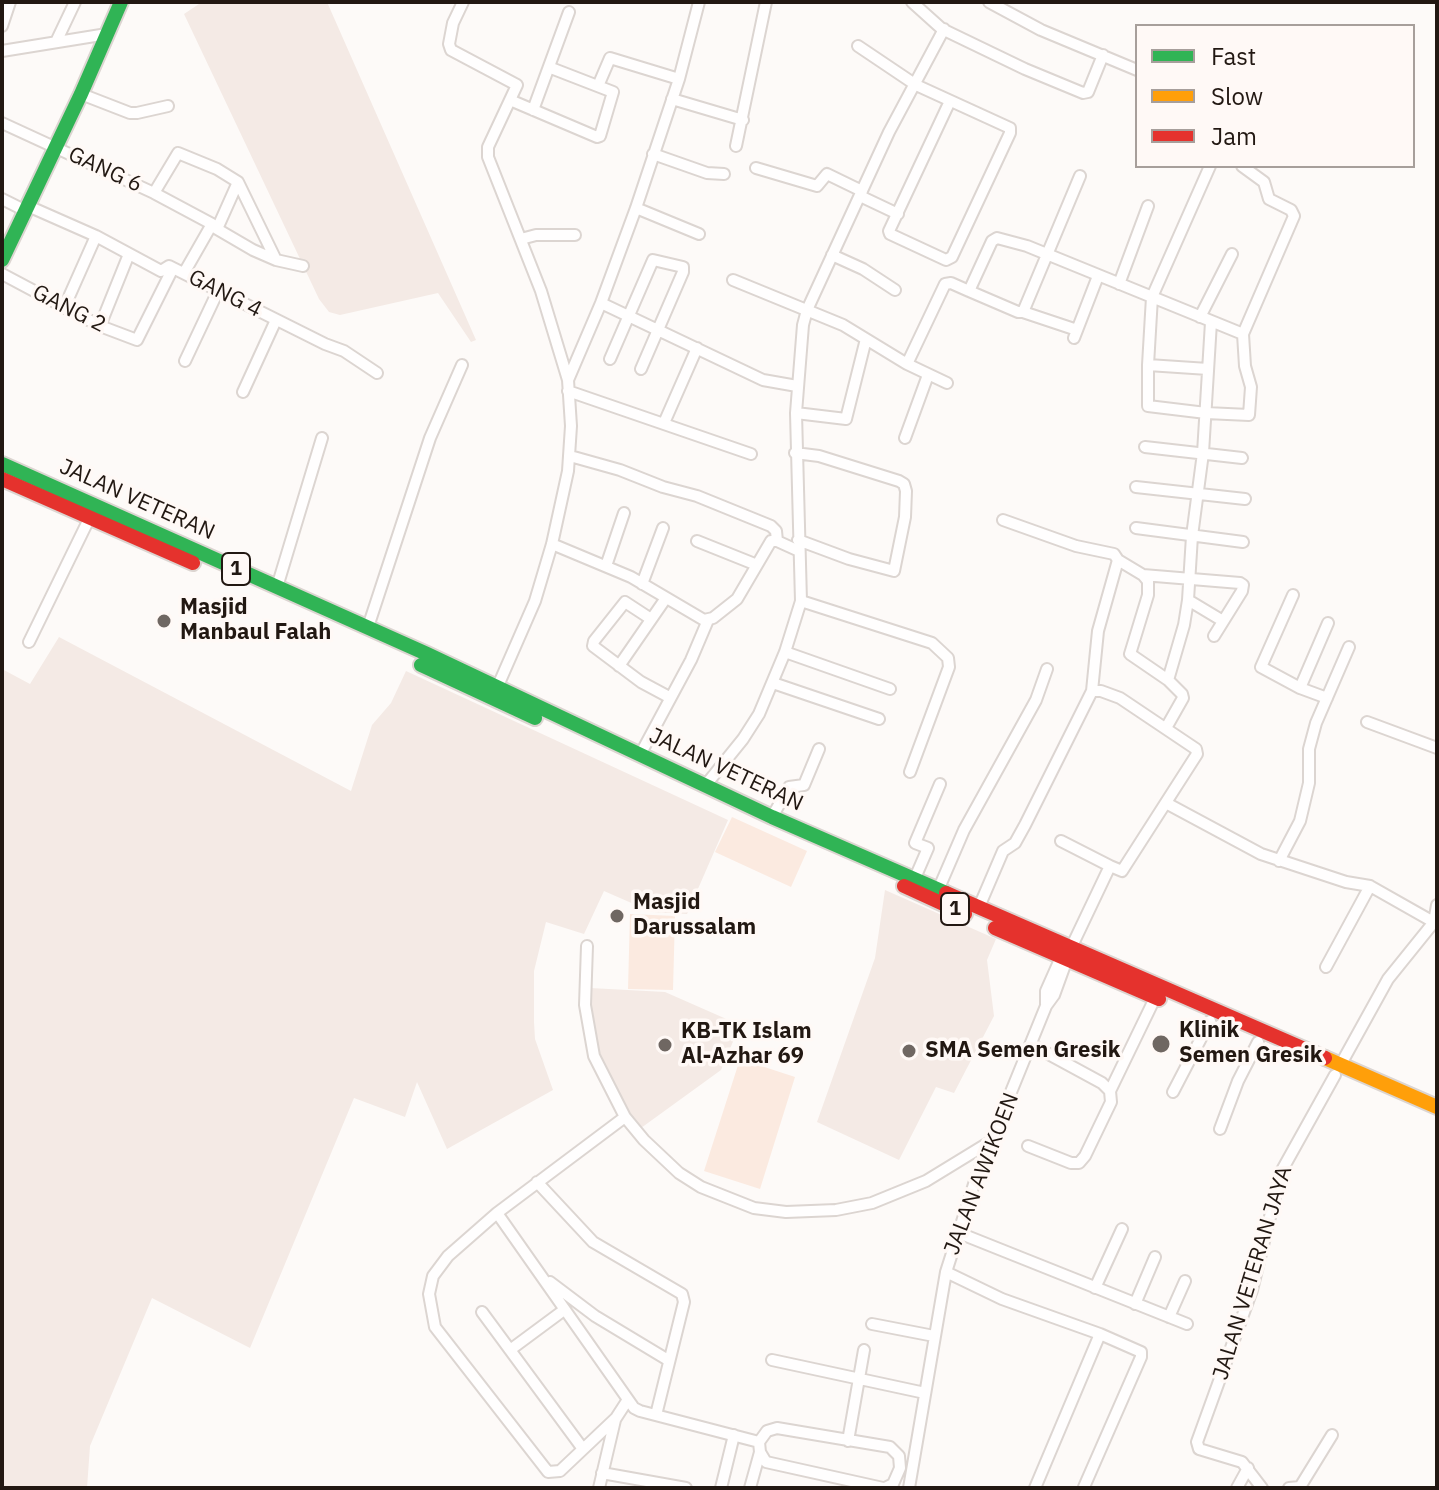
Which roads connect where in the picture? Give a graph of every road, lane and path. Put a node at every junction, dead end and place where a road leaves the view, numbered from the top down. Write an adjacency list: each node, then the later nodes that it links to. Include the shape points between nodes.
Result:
1 (10, 2): 10 (street)
2 (75, 2): 13 (street)
3 (121, 2): 12 (main road)
4 (463, 2): 24 (street, via 450,47 516,83)
5 (699, 2): 19 (street)
6 (766, 2): 28 (street)
7 (912, 2): 11 (street)
8 (989, 2): 16 (street)
9 (569, 12): 17 (street)
10 (2, 26)
11 (944, 29): 16 (street, via 1083,93); 20 (street)
12 (107, 34): 13 (street); 22 (main road)
13 (56, 42): 15 (street)
14 (858, 46): 20 (street)
15 (2, 51)
16 (1103, 55): 18 (street)
17 (551, 68): 21 (street); 27 (street)
18 (1135, 69)
19 (679, 79): 21 (street, via 610,58); 23 (street)
20 (916, 85): 25 (street); 40 (street)
21 (598, 86): 27 (street, via 613,92 598,137)
22 (81, 94): 26 (street, via 130,113); 31 (main road)
23 (672, 99): 28 (street); 32 (street)
24 (510, 100): 27 (street); 50 (street, via 488,157)
25 (950, 101): 45 (street); 45 (street, via 1009,125 1010,130 952,257 946,260 890,234)
26 (168, 106)
27 (533, 110)
28 (743, 120): 30 (street)
29 (2, 123): 31 (street, GANG 6)
30 (736, 146)
31 (56, 148): 39 (street, GANG 6); 43 (main road)
32 (653, 154): 36 (street); 44 (street)
33 (756, 168): 40 (street, via 817,186 827,174)
34 (1209, 168): 67 (street)
35 (1245, 168): 78 (street, via 1266,185 1269,199 1294,216)
36 (724, 174)
37 (1080, 176): 54 (street)
38 (238, 182): 39 (street, via 180,152); 46 (street); 56 (street)
39 (154, 193): 46 (street, GANG 6)
40 (861, 194): 45 (street); 53 (street)
41 (2, 199): 43 (street, GANG 4)
42 (1148, 206): 63 (street)
43 (27, 208): 49 (street, GANG 4); 55 (main road)
44 (636, 208): 47 (street); 68 (street)
45 (898, 214)
46 (215, 226): 56 (street, GANG 6); 59 (street)
47 (699, 234)
48 (575, 235): 50 (street)
49 (96, 236): 51 (street, GANG 4); 69 (street)
50 (521, 239): 91 (street)
51 (129, 254): 58 (street, GANG 4, via 161,271); 76 (street)
52 (1232, 254): 73 (street)
53 (832, 255): 64 (street); 70 (street)
54 (1048, 255): 61 (street); 66 (street, via 994,239); 71 (street)
55 (2, 260)
56 (276, 260): 57 (street, GANG 6)
57 (303, 266)
58 (173, 268): 59 (street, GANG 4); 76 (street, GANG 2, via 137,340)
59 (184, 273): 65 (street, GANG 4)
60 (2, 274): 69 (street, GANG 2)
61 (1098, 276): 63 (street); 71 (street, via 1075,334)
62 (733, 280): 70 (street)
63 (1119, 284): 67 (street)
64 (895, 290)
65 (218, 291): 74 (street, GANG 4); 82 (street)
66 (969, 291): 71 (street); 83 (street, via 945,284)
67 (1152, 297): 73 (street); 85 (street)
68 (601, 303): 72 (street); 91 (street)
69 (64, 308): 76 (street, GANG 2)
70 (807, 310): 79 (street); 92 (street)
71 (1023, 312)
72 (629, 316): 77 (street); 77 (street, via 653,260 683,267); 81 (street)
73 (1200, 317): 75 (street)
74 (276, 320): 88 (street, GANG 4, via 344,351); 93 (street)
75 (1211, 322): 78 (street); 87 (street)
76 (100, 326)
77 (657, 330): 80 (street); 86 (street)
78 (1243, 334): 95 (street, via 1250,412)
79 (866, 339): 83 (street); 94 (street, via 846,419)
80 (697, 348): 92 (street, via 763,380); 96 (street)
81 (610, 359)
82 (185, 361)
83 (907, 364): 89 (street)
84 (462, 365): 136 (street, via 430,438)
85 (1148, 365): 87 (street); 95 (street, via 1148,406)
86 (641, 369)
87 (1208, 369): 95 (street)
88 (377, 373)
89 (928, 375): 90 (street); 98 (street)
90 (947, 383)
91 (568, 385): 96 (street); 103 (street)
92 (797, 386): 94 (street)
93 (243, 392)
94 (796, 413): 100 (street)
95 (1206, 413): 101 (street)
96 (664, 423): 102 (street)
97 (322, 438): 127 (street)
98 (905, 438)
99 (1145, 447): 101 (street)
100 (795, 453): 120 (street); 120 (street, via 899,481 906,491 894,571)
101 (1203, 453): 104 (street); 108 (street)
102 (751, 454)
103 (570, 456): 117 (street, via 771,526); 119 (street)
104 (1242, 458)
105 (2, 464): 127 (main road, JALAN VETERAN / 1)
106 (2, 479): 111 (main road, JALAN VETERAN / 1)
107 (1136, 487): 108 (street)
108 (1197, 494): 109 (street); 115 (street)
109 (1245, 499)
110 (624, 513): 123 (street)
111 (90, 517): 138 (street); 141 (main road, JALAN VETERAN / 1)
112 (1003, 520): 121 (street, via 1114,554)
113 (663, 528): 126 (street)
114 (1136, 528): 115 (street)
115 (1192, 536): 118 (street); 125 (street)
116 (697, 541): 122 (street)
117 (777, 541): 120 (street); 122 (street, via 771,541)
118 (1243, 542)
119 (552, 544): 123 (street); 147 (street, via 535,601)
120 (799, 545): 131 (street)
121 (1118, 560): 124 (street); 150 (street, via 1098,631)
122 (757, 565): 133 (street, via 737,599)
123 (606, 566): 126 (street)
124 (1143, 575): 125 (street); 144 (street, via 1148,595 1130,654)
125 (1190, 580): 130 (street); 134 (street, via 1243,585)
126 (642, 584): 129 (street)
127 (277, 587): 136 (main road, JALAN VETERAN / 1)
128 (1293, 595): 148 (street, via 1261,667)
129 (666, 598): 132 (street); 133 (street)
130 (1188, 600): 134 (street); 144 (street)
131 (801, 601): 140 (street); 159 (street, via 932,643 948,658)
132 (651, 619): 142 (street); 142 (street, via 625,602 594,641 596,650)
133 (708, 620): 151 (street)
134 (1223, 621): 137 (street)
135 (1328, 623): 148 (street)
136 (368, 627): 141 (main road, JALAN VETERAN / 1)
137 (1214, 636)
138 (29, 642)
139 (1349, 647): 152 (street)
140 (785, 652): 145 (street); 149 (street)
141 (431, 663): 146 (main road, JALAN VETERAN / 1)
142 (619, 666): 151 (street)
143 (1047, 669): 169 (street)
144 (1168, 680): 155 (street, via 1183,696)
145 (773, 683): 153 (street); 161 (street, via 752,726)
146 (473, 684): 147 (main road, JALAN VETERAN / 1); 174 (main road, JALAN VETERAN / 1)
147 (497, 688): 158 (main road, JALAN VETERAN / 1)
148 (1300, 688): 152 (street)
149 (890, 689)
150 (1092, 691): 155 (street, via 1120,698); 171 (street, via 1015,843 1003,851)
151 (669, 697): 158 (street)
152 (1327, 698): 165 (street, via 1309,749 1309,783 1300,821)
153 (879, 719)
154 (1367, 722): 156 (street)
155 (1166, 728): 162 (street, via 1197,754)
156 (1437, 748)
157 (819, 749): 163 (street, via 804,785 789,787)
158 (640, 755): 161 (main road, JALAN VETERAN / 1)
159 (910, 772)
160 (940, 784): 167 (street, via 915,843 928,848)
161 (705, 786): 163 (main road, JALAN VETERAN / 1)
162 (1166, 803): 165 (street); 166 (street, via 1122,871)
163 (772, 817): 167 (main road, JALAN VETERAN / 1)
164 (1061, 841): 166 (street)
165 (1279, 861): 168 (street)
166 (1110, 866): 174 (street, JALAN AWIKOEN)
167 (915, 878): 169 (main road, JALAN VETERAN / 1)
168 (1370, 886): 172 (street); 175 (street)
169 (939, 888): 171 (main road, JALAN VETERAN / 1)
170 (1437, 905): 172 (street)
171 (979, 907): 174 (main road, JALAN VETERAN / 1)
172 (1435, 923): 180 (street, via 1388,979)
173 (587, 946): 184 (street, via 585,1005 594,1056)
174 (1066, 953): 176 (main road, JALAN VETERAN / 1); 179 (street, JALAN AWIKOEN); 180 (main road, JALAN VETERAN / 1)
175 (1326, 967)
176 (1155, 998): 177 (main road, JALAN VETERAN / 1); 181 (street)
177 (1210, 1021): 178 (main road, JALAN VETERAN / 1); 182 (street)
178 (1258, 1042): 180 (main road, JALAN VETERAN / 1); 186 (street)
179 (1032, 1045): 181 (street); 187 (street, JALAN AWIKOEN)
180 (1338, 1070): 183 (main road, JALAN VETERAN / 1); 185 (main road, JALAN VETERAN / 1); 221 (street, JALAN VETERAN JAYA, via 1281,1172 1252,1290 1197,1442 1199,1449)
181 (1110, 1091): 188 (street, via 1111,1102 1079,1163)
182 (1173, 1092)
183 (1437, 1107)
184 (625, 1117): 187 (street, via 690,1180 754,1208 786,1212 872,1203 926,1181); 189 (street)
185 (1437, 1118)
186 (1220, 1129)
187 (993, 1140): 192 (street, JALAN AWIKOEN)
188 (1028, 1146)
189 (537, 1182): 190 (street); 208 (street, via 593,1242 682,1294)
190 (497, 1213): 195 (street); 219 (street, via 433,1276 429,1294 435,1327 544,1470 560,1471)
191 (1122, 1229): 197 (street)
192 (959, 1233): 194 (street, JALAN AWIKOEN); 197 (street)
193 (1155, 1257): 198 (street)
194 (946, 1272): 204 (street, via 1002,1299); 205 (street, JALAN AWIKOEN)
195 (543, 1276): 199 (street); 208 (street, via 595,1316)
196 (1185, 1281): 201 (street)
197 (1095, 1288): 198 (street)
198 (1135, 1304): 201 (street)
199 (564, 1310): 206 (street); 212 (street)
200 (482, 1312): 206 (street)
201 (1169, 1317): 203 (street)
202 (872, 1324): 205 (street)
203 (1187, 1324)
204 (1100, 1334): 225 (street, via 1141,1355); 232 (street)
205 (934, 1336): 211 (street, JALAN AWIKOEN)
206 (510, 1350): 219 (street)
207 (864, 1350): 210 (street)
208 (668, 1360): 213 (street)
209 (772, 1360): 210 (street)
210 (859, 1379): 211 (street); 217 (street)
211 (925, 1393): 222 (street, JALAN AWIKOEN)
212 (627, 1401): 213 (street); 214 (street)
213 (656, 1415): 215 (street)
214 (616, 1418): 219 (street); 223 (street)
215 (734, 1435): 218 (street); 228 (street)
216 (1332, 1435): 235 (street, via 1300,1487)
217 (848, 1441): 218 (street, via 777,1428 767,1431); 220 (street, via 890,1447 899,1456)
218 (759, 1447): 224 (street, via 766,1462); 229 (street)
219 (583, 1449)
220 (900, 1468): 222 (street); 230 (street, via 893,1484)
221 (1248, 1468): 233 (street); 234 (street)
222 (912, 1470): 231 (street, JALAN AWIKOEN)
223 (602, 1473): 226 (street); 227 (street)
224 (840, 1483): 230 (street)
225 (1084, 1487)
226 (599, 1488)
227 (686, 1488)
228 (721, 1488)
229 (750, 1488)
230 (884, 1488)
231 (909, 1488)
232 (1035, 1488)
233 (1237, 1488)
234 (1262, 1488)
235 (1289, 1488)

